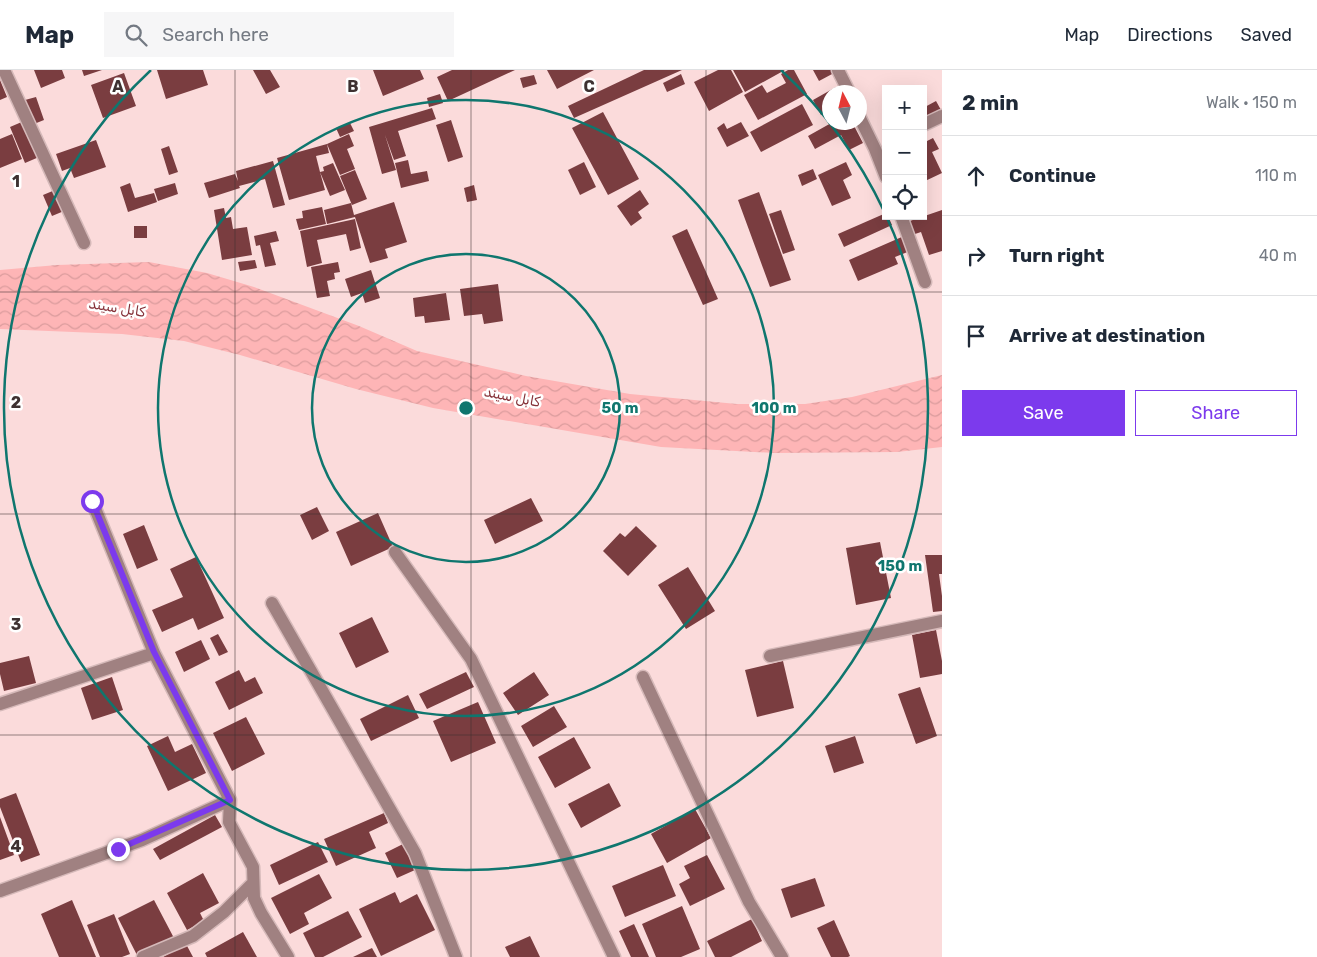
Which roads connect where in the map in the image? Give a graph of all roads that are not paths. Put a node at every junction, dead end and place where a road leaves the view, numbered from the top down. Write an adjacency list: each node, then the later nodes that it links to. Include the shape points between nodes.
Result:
1 (4, 70): 10 (street)
2 (838, 70): 3 (street)
3 (846, 85)
4 (942, 116): 5 (street)
5 (927, 123)
6 (867, 126): 7 (street)
7 (880, 146): 8 (street)
8 (886, 175)
9 (902, 220): 11 (street)
10 (84, 244)
11 (925, 282)
12 (92, 501): 16 (street)
13 (394, 552): 26 (street, via 471,659)
14 (272, 603): 25 (street, via 415,853)
15 (942, 621): 17 (street)
16 (154, 652): 19 (street); 20 (street)
17 (770, 656)
18 (643, 677): 27 (street, via 749,902)
19 (0, 704)
20 (230, 800): 21 (street, via 229,822 253,866); 22 (street, via 142,840)
21 (253, 883): 23 (street, via 224,912 193,936); 24 (street, via 254,898 261,913)
22 (0, 891)
23 (143, 957)
24 (288, 957)
25 (456, 957)
26 (614, 957)
27 (782, 957)

